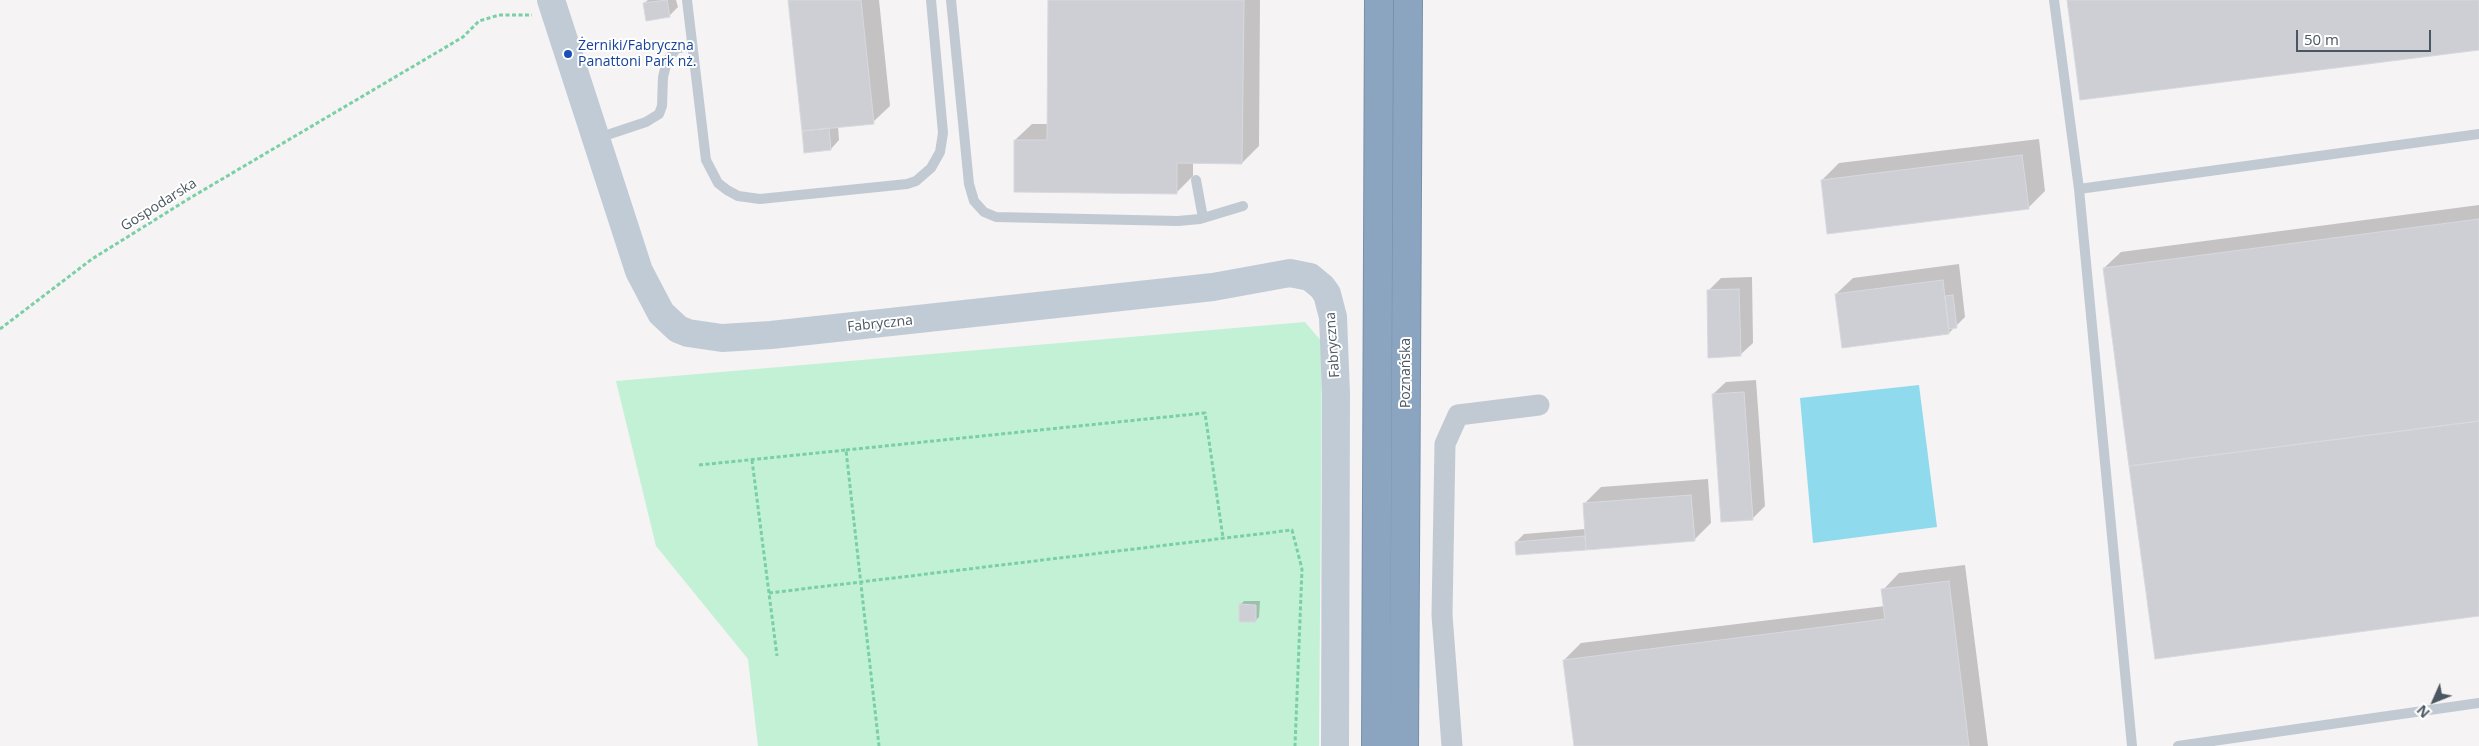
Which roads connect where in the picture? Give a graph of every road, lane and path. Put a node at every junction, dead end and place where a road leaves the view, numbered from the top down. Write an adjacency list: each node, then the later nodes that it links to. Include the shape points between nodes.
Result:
1 (687, 0): 8 (lane)
2 (931, 0): 8 (lane, via 942,142 931,168 907,184 760,199 738,196 726,190 718,183 706,160)
3 (950, 0): 14 (lane, via 969,184 974,201 984,212 996,217 1189,221)
4 (1379, 0): 28 (highway, Poznańska)
5 (1408, 0): 29 (highway, Poznańska)
6 (2054, 0): 12 (lane)
7 (553, 7): 10 (street, Fabryczna); 15 (path, Gospodarska, via 547,16 499,16 479,21 463,37 92,259)
8 (692, 45): 10 (lane, via 676,49 667,61 659,114 646,122)
9 (2479, 134): 12 (lane)
10 (595, 139): 27 (street, Fabryczna, via 647,290 669,321 688,333 722,338 771,335 1213,287 1290,273 1310,277 1327,294 1333,317 1336,394)
11 (1196, 180): 14 (lane)
12 (2079, 188): 31 (lane)
13 (1243, 206): 14 (lane)
14 (1204, 218)
15 (0, 329)
16 (1539, 406): 30 (street, via 1458,415 1445,444 1442,616)
17 (846, 450): 18 (path); 20 (path, via 1205,413); 21 (path)
18 (752, 460): 19 (path); 22 (path)
19 (699, 465)
20 (1223, 538): 21 (path); 26 (path, via 1292,530 1302,569)
21 (860, 582): 22 (path); 25 (path)
22 (769, 593): 23 (path)
23 (777, 656)
24 (2479, 703): 32 (lane)
25 (879, 746)
26 (1295, 746)
27 (1334, 746)
28 (1376, 746)
29 (1404, 746)
30 (1452, 746)
31 (2132, 746)
32 (2178, 746)

